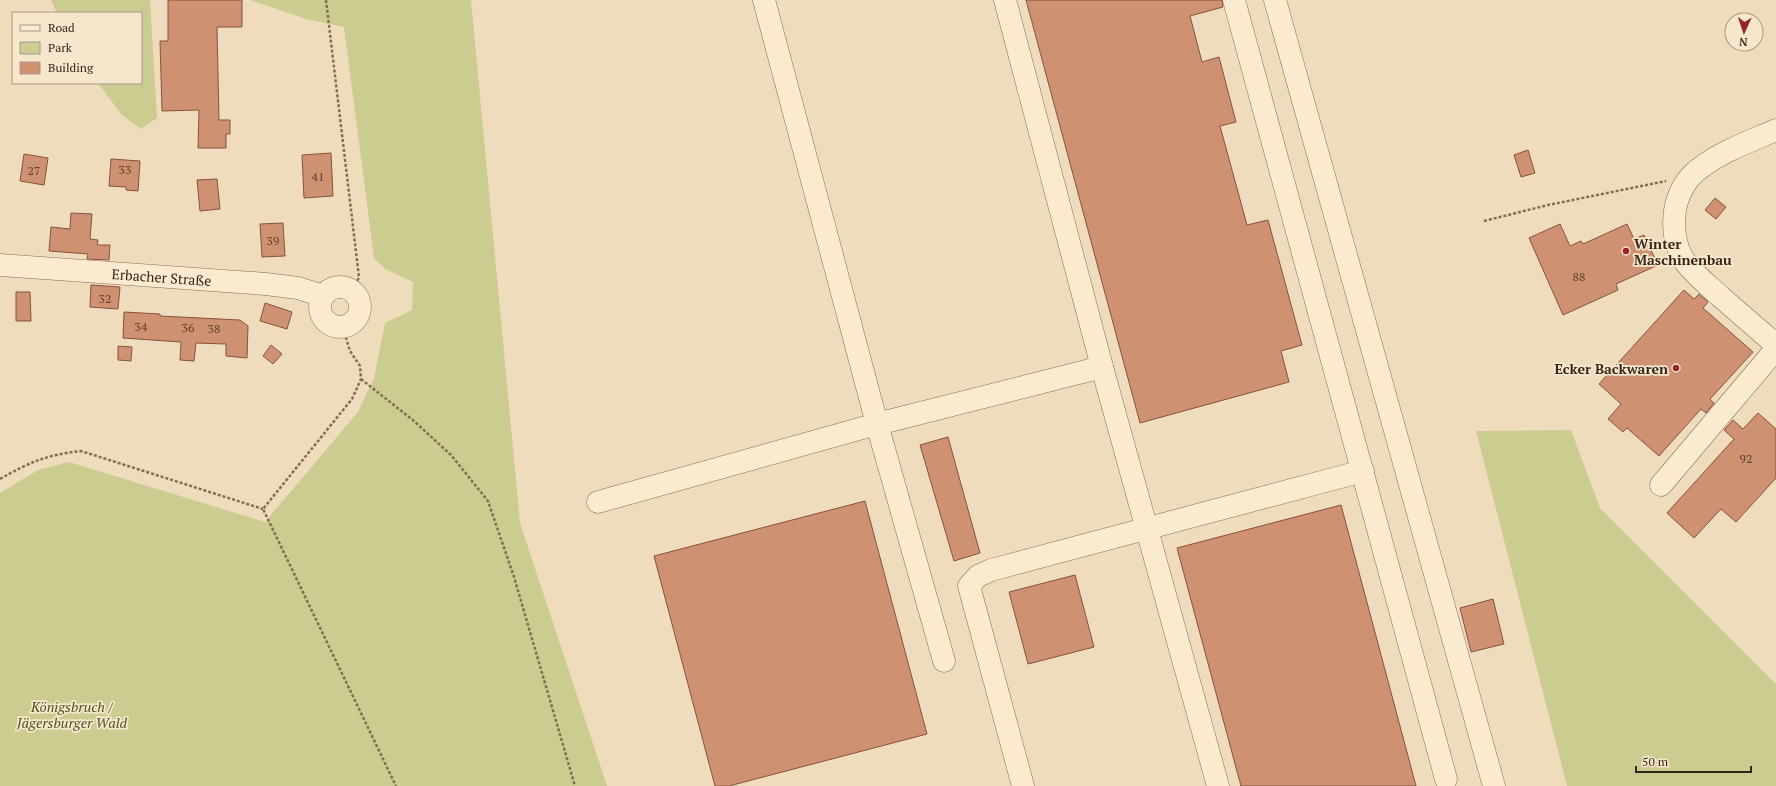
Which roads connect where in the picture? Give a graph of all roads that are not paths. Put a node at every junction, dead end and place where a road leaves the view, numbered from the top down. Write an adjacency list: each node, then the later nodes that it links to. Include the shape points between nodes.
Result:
1 (764, 0): 11 (street)
2 (1005, 0): 10 (street)
3 (1234, 0): 12 (street)
4 (1275, 0): 20 (street)
5 (1776, 130): 8 (street, via 1728,151 1702,166 1684,186 1674,213 1674,228 1685,263)
6 (0, 265): 7 (street, Erbacher Straße, via 266,284 298,288)
7 (323, 296): 7 (street, via 337,287 353,292 358,299 359,312 353,323 337,327 323,319 320,311)
8 (1776, 345)
9 (1776, 349): 13 (street)
10 (1102, 366): 11 (street); 15 (street)
11 (877, 424): 14 (street); 16 (street)
12 (1363, 471): 15 (street); 17 (street)
13 (1661, 485)
14 (598, 502)
15 (1147, 529): 18 (street, via 991,570 978,576 969,586); 19 (street)
16 (944, 661)
17 (1446, 779)
18 (1023, 786)
19 (1218, 786)
20 (1494, 786)

